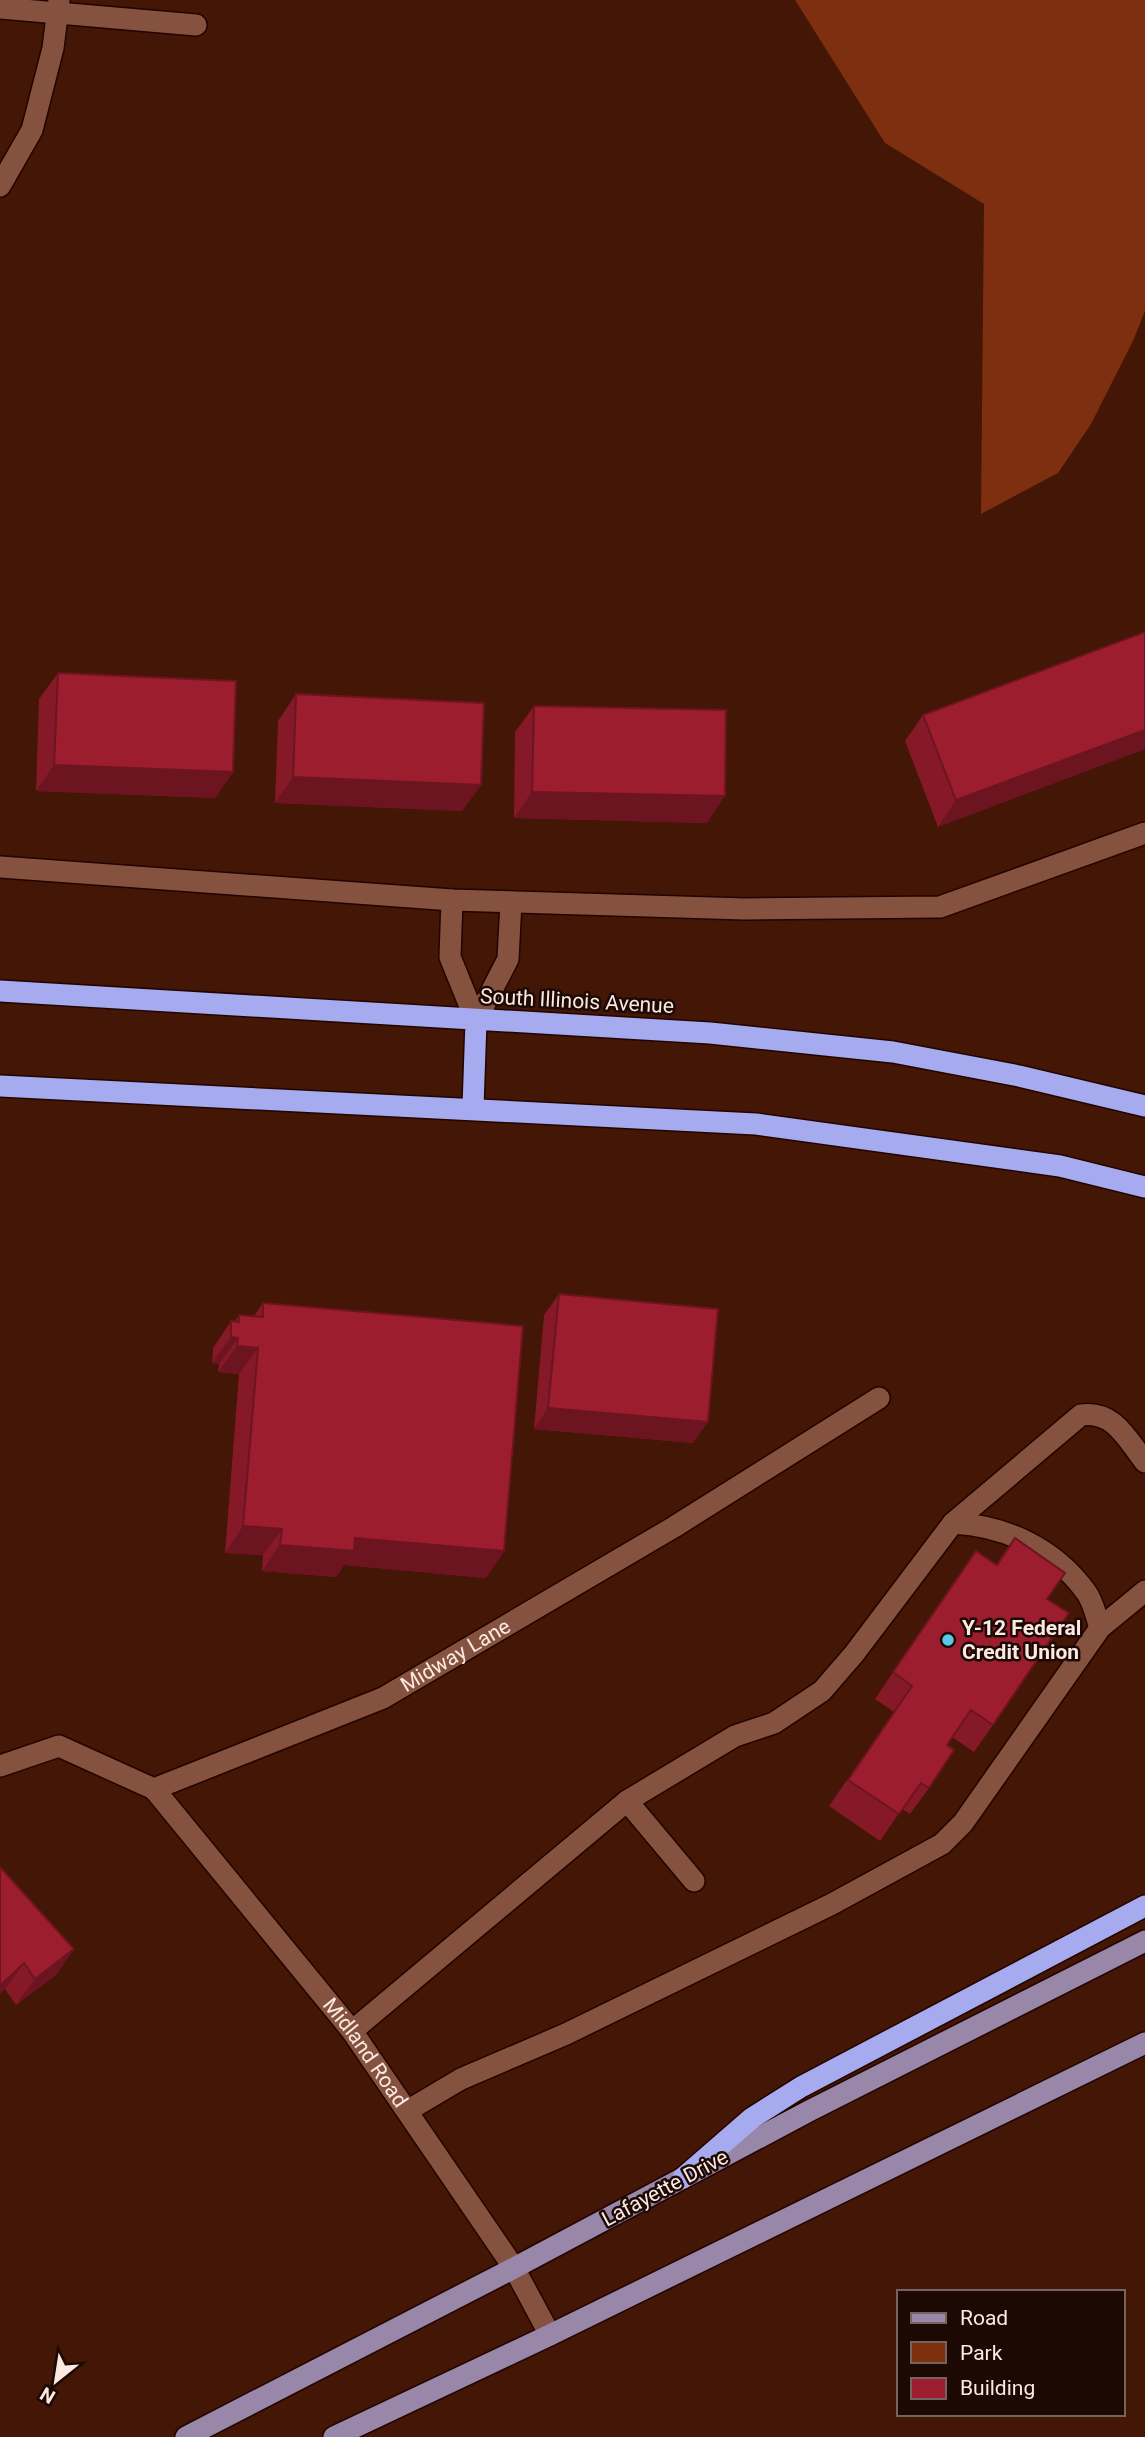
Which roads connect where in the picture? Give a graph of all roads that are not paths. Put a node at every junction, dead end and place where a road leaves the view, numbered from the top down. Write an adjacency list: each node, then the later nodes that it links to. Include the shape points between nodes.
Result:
1 (0, 8): 2 (street)
2 (59, 8): 3 (street); 4 (street, via 32,130)
3 (196, 25)
4 (0, 186)
5 (1145, 833): 8 (street, via 940,907 745,909)
6 (0, 867): 7 (street)
7 (452, 900): 8 (street); 10 (street, via 450,957)
8 (511, 902): 10 (street, via 508,959)
9 (0, 991): 10 (highway, South Illinois Avenue)
10 (476, 1021): 12 (highway, South Illinois Avenue, via 710,1033 893,1052); 13 (highway)
11 (0, 1086): 13 (highway)
12 (1145, 1106)
13 (473, 1107): 14 (highway, via 756,1124 1060,1166)
14 (1145, 1187)
15 (879, 1398): 21 (street, Midway Lane, via 674,1527 383,1698)
16 (1145, 1462): 17 (street, via 1112,1420 1094,1413 1081,1415)
17 (953, 1523): 19 (street, via 980,1525 1022,1538 1055,1559 1087,1594); 22 (street, via 822,1690 774,1723 735,1736)
18 (1145, 1591): 19 (street)
19 (1100, 1628): 28 (street, via 963,1823 942,1844 772,1934 461,2079)
20 (0, 1766): 21 (street, via 59,1746)
21 (154, 1789): 26 (street, Midland Road)
22 (628, 1801): 23 (street); 26 (street)
23 (694, 1881)
24 (1145, 1906): 29 (highway, via 801,2087 752,2118)
25 (1145, 1941): 29 (main road, Lafayette Drive)
26 (352, 2031): 28 (street, Midland Road)
27 (1145, 2043): 31 (main road)
28 (407, 2111): 30 (street, Midland Road)
29 (683, 2178): 30 (main road, Lafayette Drive)
30 (514, 2268): 31 (street, Midland Road); 32 (main road, Lafayette Drive)
31 (550, 2335): 33 (main road)
32 (186, 2437)
33 (334, 2437)

